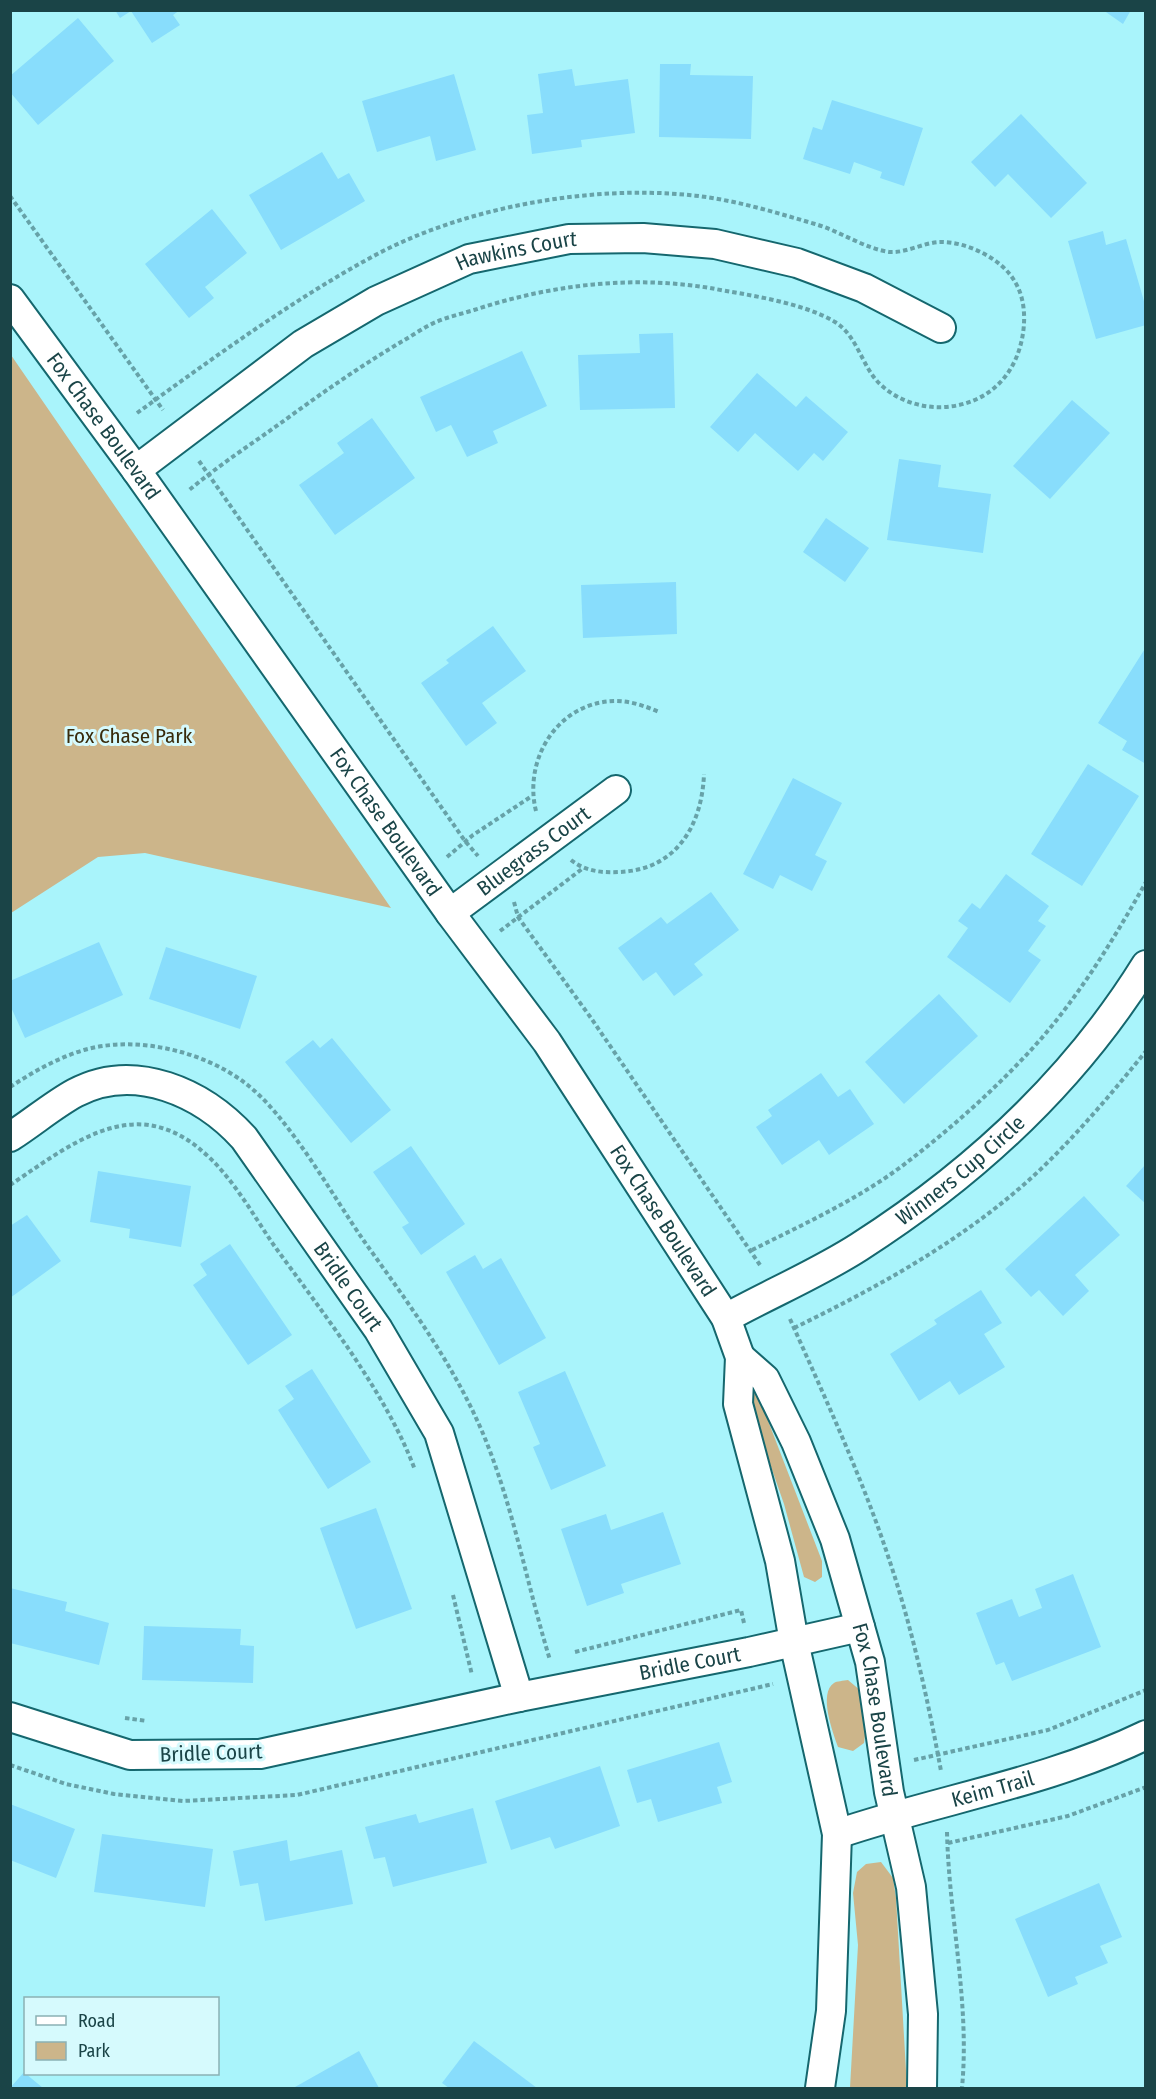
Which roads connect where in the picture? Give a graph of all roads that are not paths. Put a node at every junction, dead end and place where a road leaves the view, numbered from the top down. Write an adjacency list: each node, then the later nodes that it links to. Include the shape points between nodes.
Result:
1 (10, 298): 3 (street, Fox Chase Boulevard)
2 (941, 328): 3 (street, Hawkins Court, via 864,288 797,262 716,244 643,238 569,239 469,259 376,301 303,344)
3 (136, 470): 5 (street, Fox Chase Boulevard)
4 (616, 790): 5 (street, Bluegrass Court)
5 (450, 913): 8 (street, Fox Chase Boulevard, via 547,1042)
6 (1146, 965): 8 (street, Winners Cup Circle, via 1120,1006 1065,1076 1010,1131 922,1204 856,1248)
7 (10, 1137): 12 (street, Bridle Court, via 77,1092 109,1083 140,1081 173,1088 198,1099 224,1117 244,1138 378,1329 439,1433)
8 (726, 1318): 9 (street, Fox Chase Boulevard)
9 (740, 1357): 10 (street, Fox Chase Boulevard, via 765,1379 796,1442 835,1539); 11 (street, Fox Chase Boulevard, via 738,1404 780,1561)
10 (860, 1627): 11 (street, Bridle Court); 15 (street, Fox Chase Boulevard, via 870,1662)
11 (794, 1642): 12 (street, Bridle Court); 16 (street, Fox Chase Boulevard)
12 (519, 1697): 13 (street, Bridle Court, via 260,1754 130,1755)
13 (10, 1717)
14 (1146, 1735): 15 (street, Keim Trail, via 1112,1751 993,1792)
15 (894, 1815): 16 (street, Keim Trail); 18 (street, Fox Chase Boulevard, via 911,1887 923,2014)
16 (837, 1834): 17 (street, Fox Chase Boulevard, via 831,2011)
17 (820, 2088)
18 (922, 2088)

